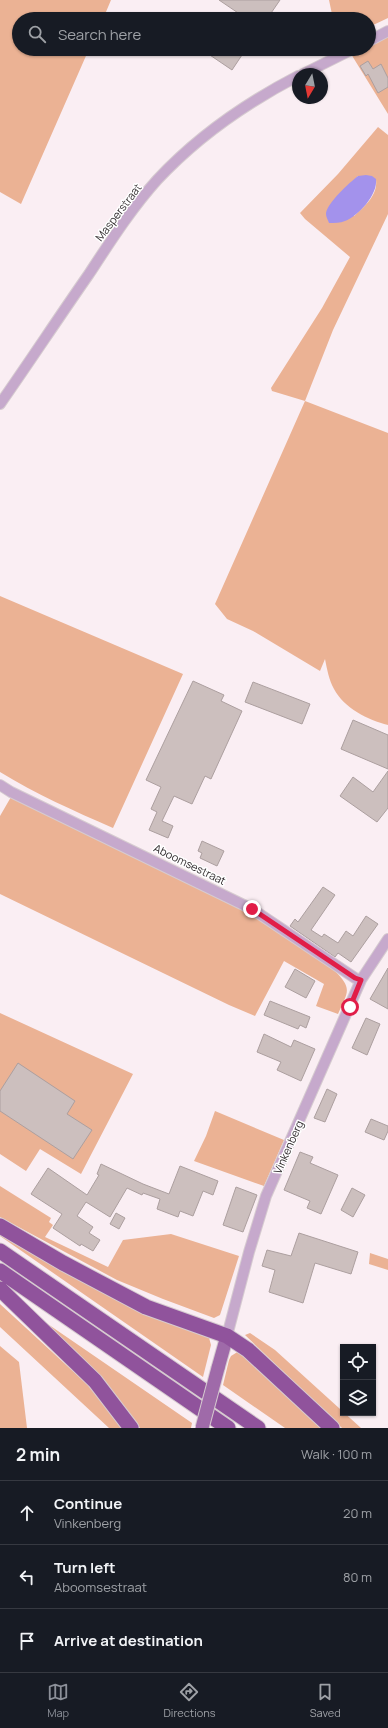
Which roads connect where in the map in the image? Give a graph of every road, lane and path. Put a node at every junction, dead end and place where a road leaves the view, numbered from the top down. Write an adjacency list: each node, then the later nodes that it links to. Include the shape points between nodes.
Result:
1 (388, 31): 2 (street)
2 (376, 37)
3 (339, 56): 4 (street)
4 (315, 68)
5 (292, 79): 6 (street, Masperstraat, via 226,119 187,150 156,181 123,223)
6 (0, 404)
7 (0, 785): 9 (street, Aboomsestraat, via 252,909)
8 (388, 939): 9 (street, Vinkenberg)
9 (361, 980): 14 (street, Vinkenberg, via 266,1196)
10 (0, 1226): 14 (highway, via 146,1307)
11 (0, 1251): 18 (highway)
12 (0, 1271): 17 (highway)
13 (0, 1289): 15 (highway, via 95,1381)
14 (227, 1336): 16 (main road, Vinkenberg, bridge); 19 (highway, via 248,1350)
15 (131, 1428)
16 (202, 1428)
17 (228, 1428)
18 (258, 1428)
19 (332, 1428)

